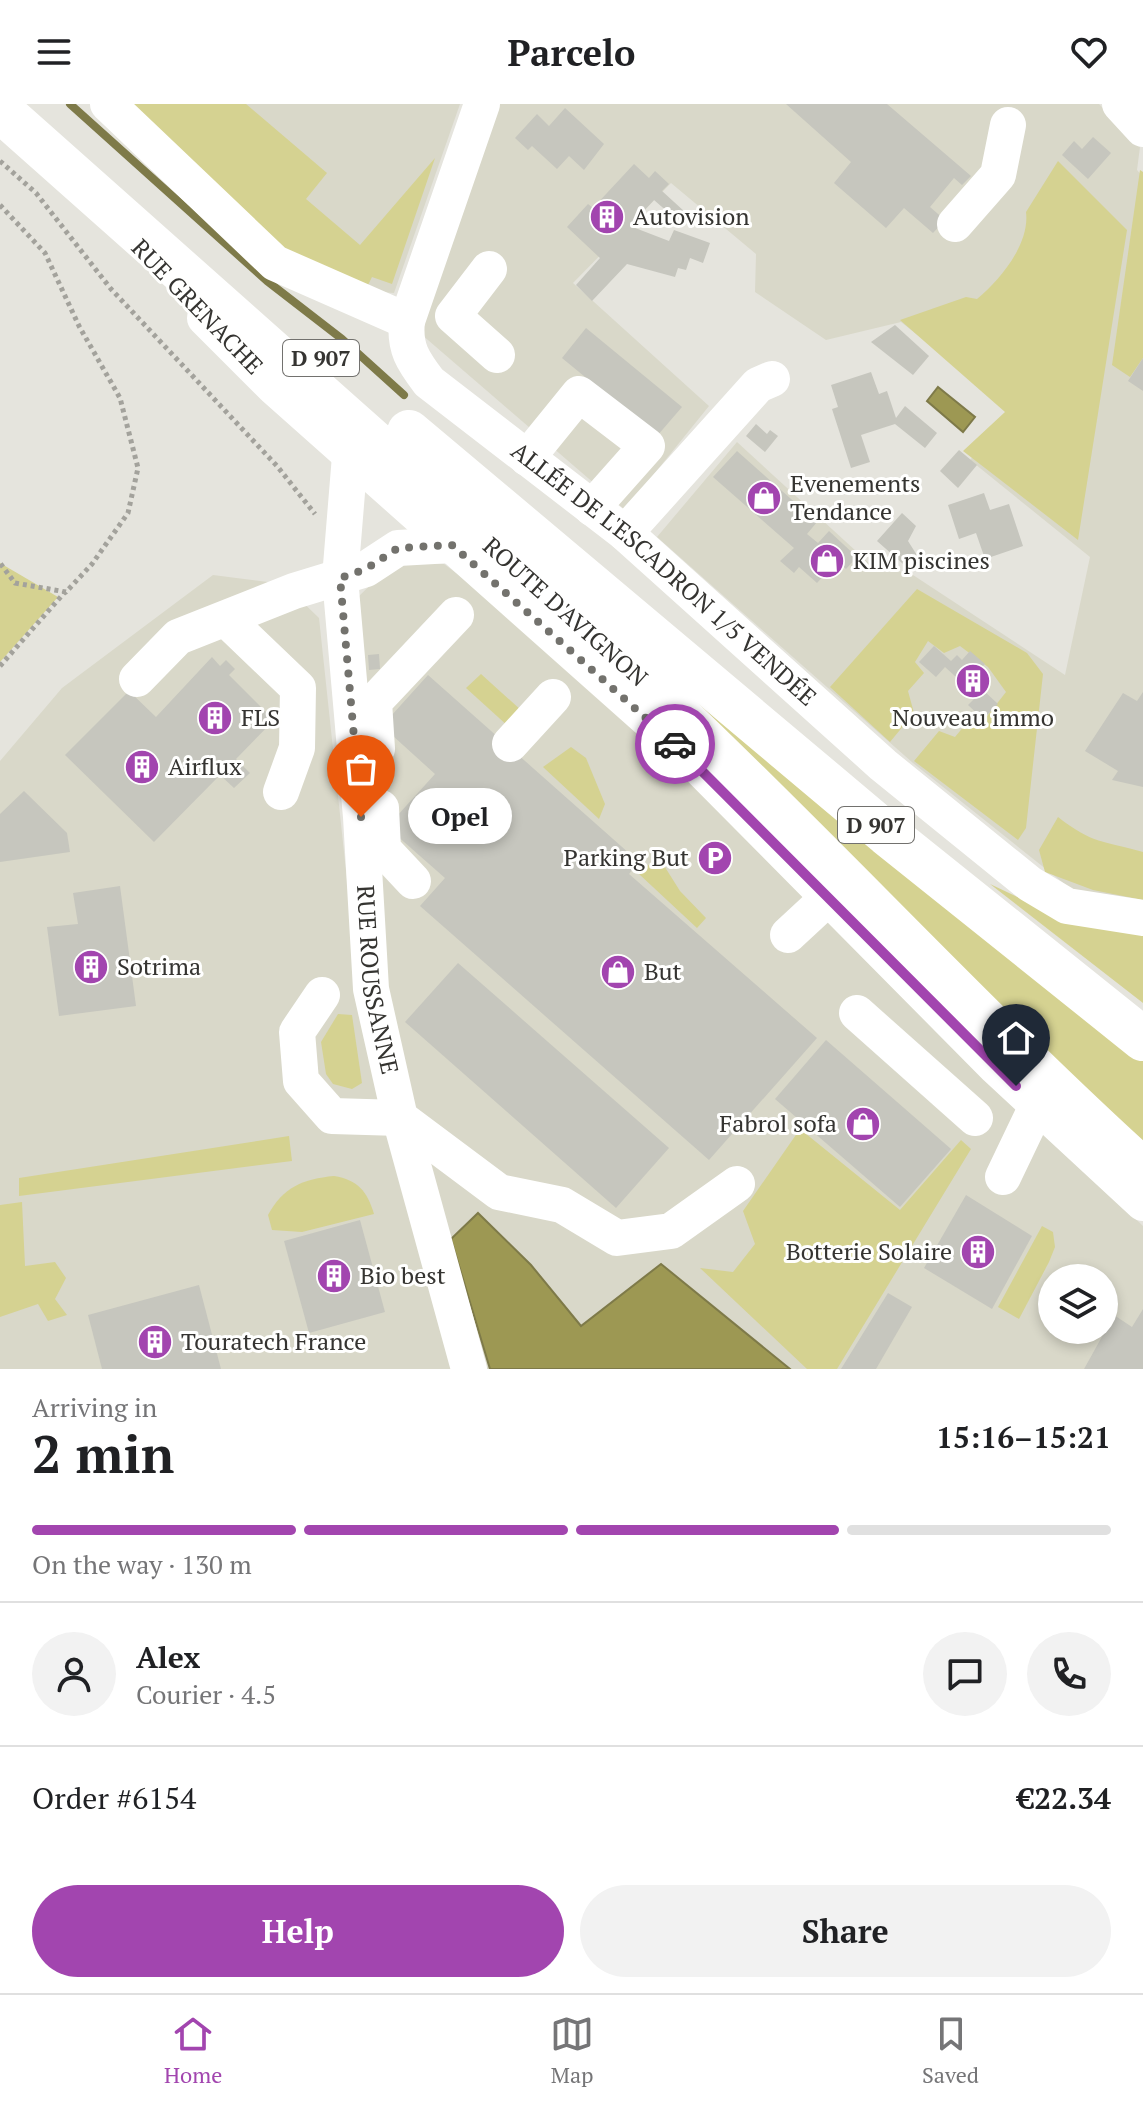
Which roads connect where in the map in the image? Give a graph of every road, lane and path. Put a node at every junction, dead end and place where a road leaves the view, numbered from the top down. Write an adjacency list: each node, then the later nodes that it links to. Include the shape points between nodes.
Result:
1 (34, 104): 39 (main road, ROUTE D'AVIGNON / D 907, via 316,354 636,624)
2 (108, 104): 13 (street, via 275,263)
3 (482, 104): 13 (street, ALLÉE DE L'ESCADRON 1/5 VENDÉE)
4 (1120, 104): 7 (street)
5 (0, 110): 9 (main road, ROUTE D'AVIGNON / D 907)
6 (1008, 125): 11 (street, via 998,175)
7 (1143, 129)
8 (0, 161): 19 (path, via 36,193 111,289 277,466 320,520)
9 (94, 195): 16 (street, RUE GRENACHE, via 153,265); 44 (main road, ROUTE D'AVIGNON / D 907, via 646,684)
10 (0, 205): 24 (path, via 45,253 120,398 138,468 128,513)
11 (955, 224)
12 (489, 269): 14 (street, via 453,316)
13 (407, 321): 17 (street, ALLÉE DE L'ESCADRON 1/5 VENDÉE, via 405,340 411,358 429,382)
14 (497, 355)
15 (772, 379): 20 (street, via 758,385)
16 (350, 456): 19 (street, RUE ROUSSANNE); 21 (street, RUE GRENACHE)
17 (527, 458): 18 (street, ALLÉE DE L'ESCADRON 1/5 VENDÉE); 18 (street, via 579,394 647,446)
18 (592, 508): 20 (street, ALLÉE DE L'ESCADRON 1/5 VENDÉE)
19 (345, 526): 23 (street, RUE ROUSSANNE)
20 (625, 533): 34 (street, ALLÉE DE L'ESCADRON 1/5 VENDÉE, via 883,765 1030,884 1067,906)
21 (452, 545): 23 (street, via 398,548); 33 (street, RUE GRENACHE, via 680,748)
22 (0, 563): 24 (path, via 15,583)
23 (340, 578): 26 (street); 42 (street, RUE ROUSSANNE, via 371,989)
24 (66, 592): 27 (path)
25 (456, 615): 32 (street, via 374,702 383,849)
26 (226, 619): 28 (street, via 178,637); 31 (street, via 298,688 297,748)
27 (0, 666)
28 (137, 679)
29 (553, 697): 30 (street)
30 (510, 744)
31 (281, 792)
32 (413, 881)
33 (829, 897): 35 (street); 37 (street, RUE GRENACHE)
34 (1143, 918)
35 (788, 935)
36 (322, 995): 42 (street, via 297,1032 301,1081 332,1116)
37 (927, 998): 40 (street); 41 (street, RUE GRENACHE)
38 (857, 1013): 40 (street)
39 (1143, 1039)
40 (889, 1043): 43 (street)
41 (1037, 1106): 45 (street); 47 (street, RUE GRENACHE)
42 (400, 1118): 46 (street, via 499,1192 562,1205 617,1238 671,1231); 48 (street, RUE ROUSSANNE)
43 (975, 1118)
44 (1143, 1170)
45 (1003, 1177)
46 (737, 1184)
47 (1143, 1203)
48 (469, 1369)

